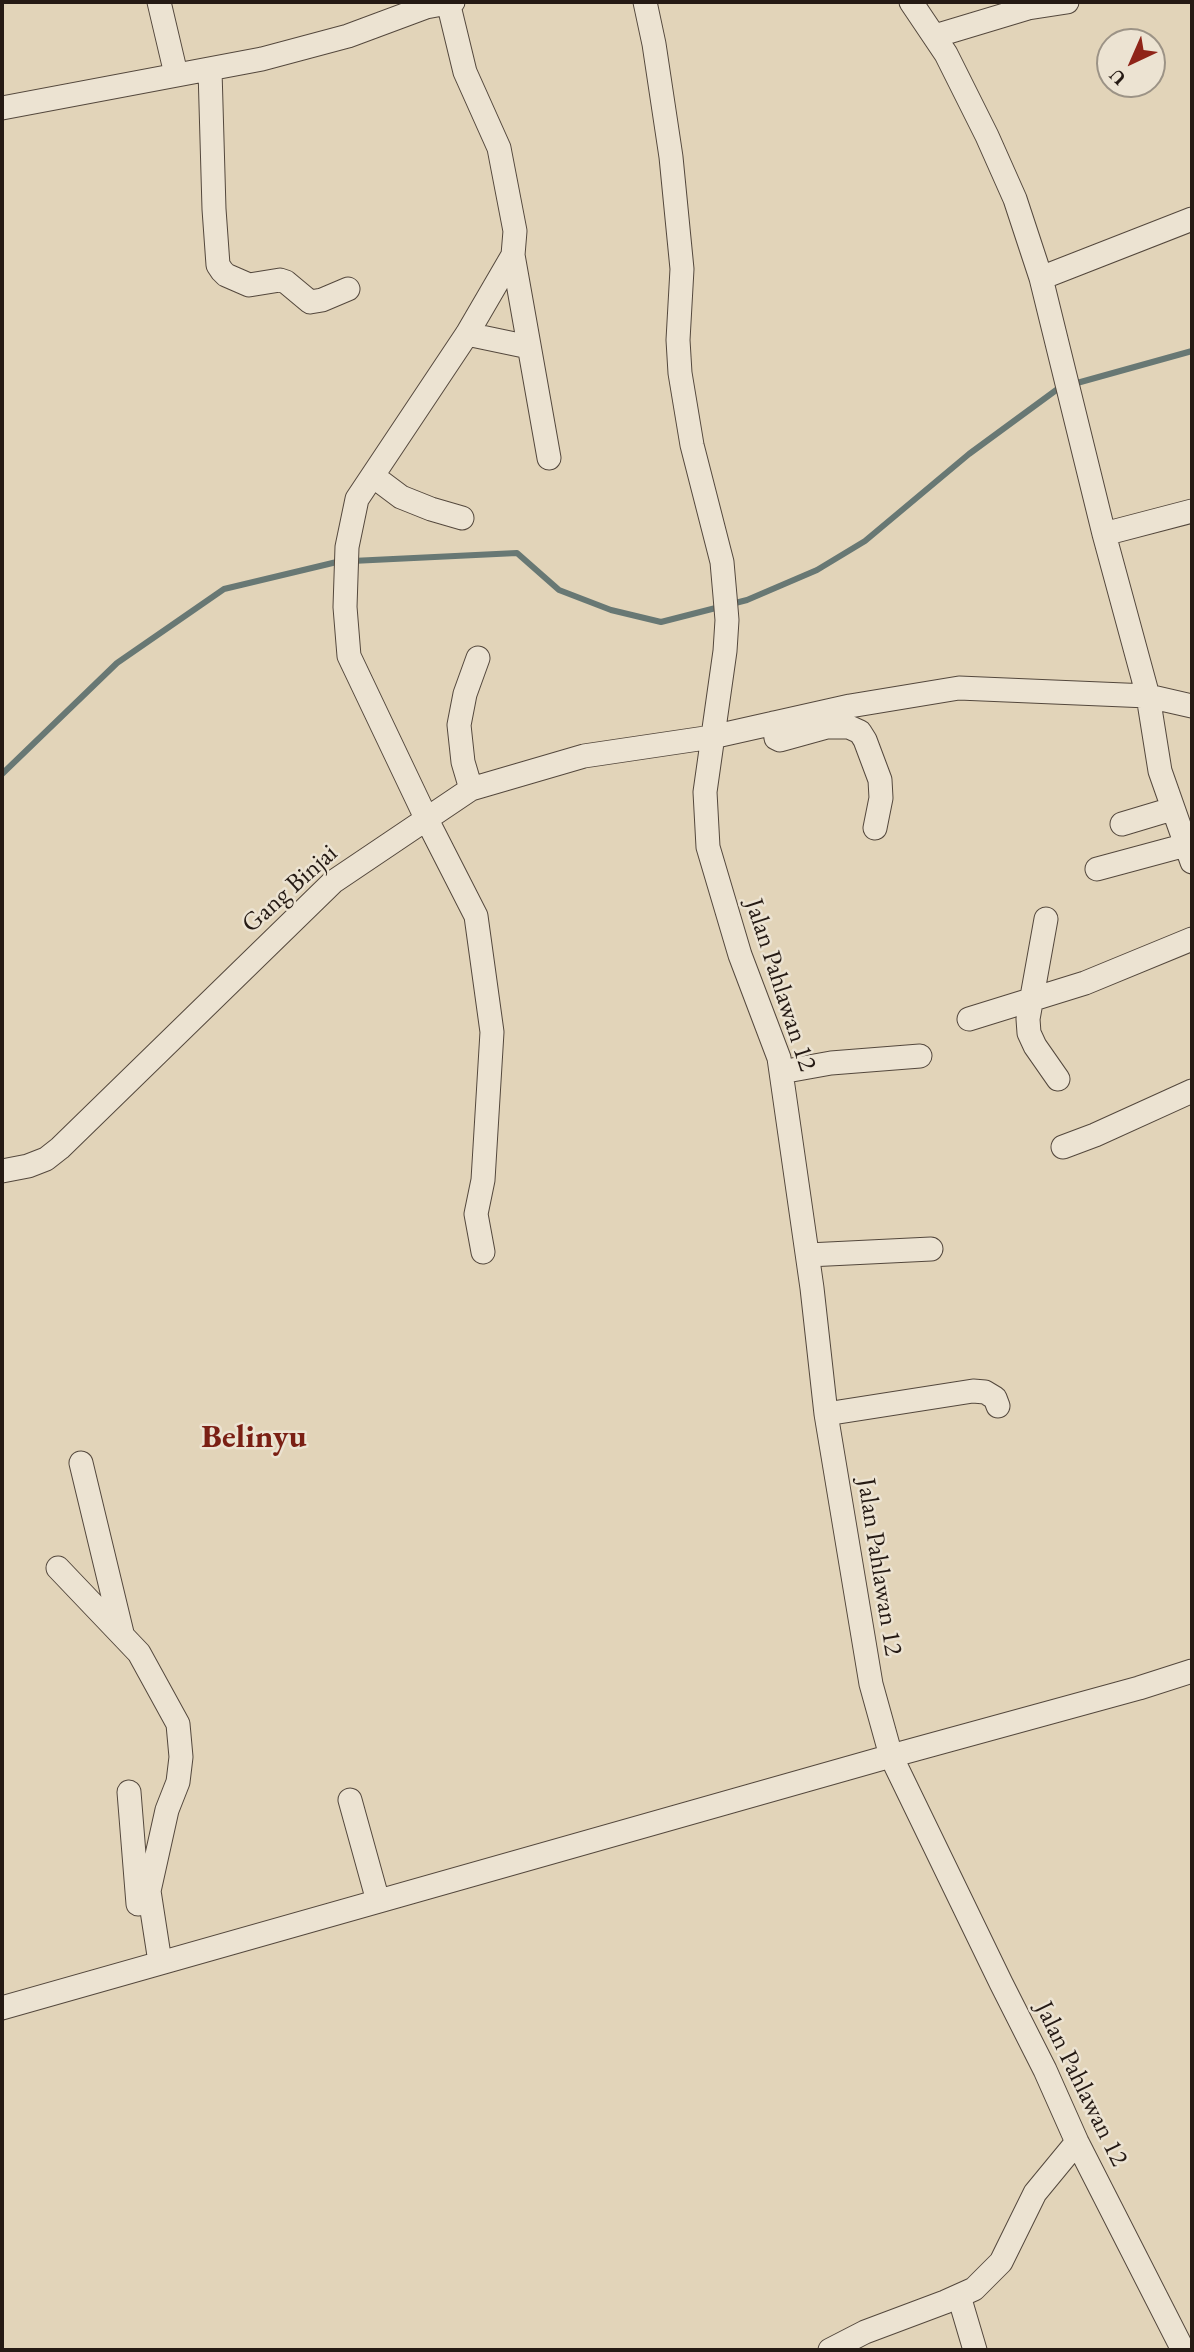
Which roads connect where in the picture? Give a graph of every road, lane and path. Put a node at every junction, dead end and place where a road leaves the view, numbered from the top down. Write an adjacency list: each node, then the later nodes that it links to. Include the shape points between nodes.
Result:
1 (159, 2): 8 (street)
2 (645, 2): 25 (street, Jalan Pahlawan 12, via 671,156 682,269 680,373 692,445 722,562 727,620)
3 (911, 2): 6 (street)
4 (1067, 2): 6 (street, via 1028,8)
5 (442, 3): 7 (street, via 348,36); 11 (street, via 465,72 499,148 515,231)
6 (935, 36): 12 (street, via 993,148)
7 (210, 70): 8 (street); 13 (street, via 218,265 226,275 249,285 286,282 310,302)
8 (176, 74): 9 (street)
9 (2, 107)
10 (1192, 219): 12 (street)
11 (513, 255): 14 (street); 15 (street)
12 (1041, 278): 20 (street)
13 (348, 289)
14 (467, 334): 15 (street); 17 (street)
15 (529, 347): 16 (street)
16 (549, 457)
17 (373, 476): 19 (street, via 401,497); 28 (street, via 357,499 347,559 349,656)
18 (1192, 511): 20 (street)
19 (462, 518)
20 (1104, 534): 22 (street)
21 (478, 658): 26 (street, via 459,725)
22 (1148, 696): 23 (street, Gang Binjai); 24 (street, Gang Binjai, via 959,688); 27 (street, via 1160,771)
23 (1192, 706)
24 (774, 723): 25 (street, Gang Binjai); 30 (street, via 780,740 827,727 860,732 880,780)
25 (712, 737): 26 (street, Gang Binjai, via 584,756); 38 (street, Jalan Pahlawan 12, via 705,792 708,848)
26 (471, 789): 28 (street, Gang Binjai)
27 (1172, 809): 29 (street); 31 (street)
28 (427, 820): 42 (street, Gang Binjai, via 332,882 60,1148 37,1162); 44 (street, via 476,916 492,1032 483,1180 476,1214)
29 (1122, 824)
30 (875, 828)
31 (1189, 853): 32 (street)
32 (1097, 869)
33 (1046, 919): 35 (street)
34 (1192, 939): 35 (street, via 1085,983)
35 (1032, 999): 36 (street); 39 (street, via 1029,1033)
36 (969, 1019)
37 (920, 1056): 38 (street)
38 (781, 1072): 45 (street, Jalan Pahlawan 12)
39 (1058, 1079)
40 (1192, 1091): 41 (street)
41 (1063, 1147)
42 (2, 1171)
43 (931, 1249): 45 (street)
44 (483, 1252)
45 (808, 1255): 47 (street, Jalan Pahlawan 12)
46 (998, 1406): 47 (street, via 985,1392 973,1391)
47 (827, 1414): 52 (street, Jalan Pahlawan 12, via 871,1684)
48 (81, 1464): 50 (street)
49 (58, 1568): 50 (street)
50 (122, 1636): 56 (street, via 139,1653 178,1724 178,1782 149,1891)
51 (1192, 1671): 52 (street)
52 (891, 1756): 55 (street); 58 (street, Jalan Pahlawan 12)
53 (129, 1792): 56 (street)
54 (350, 1800): 55 (street)
55 (378, 1901): 56 (street)
56 (152, 1965): 57 (street)
57 (2, 2008)
58 (1077, 2142): 59 (street, via 1035,2193 1001,2262 974,2289); 62 (street, Jalan Pahlawan 12)
59 (959, 2296): 60 (street); 61 (street)
60 (830, 2350)
61 (975, 2350)
62 (1183, 2350)

